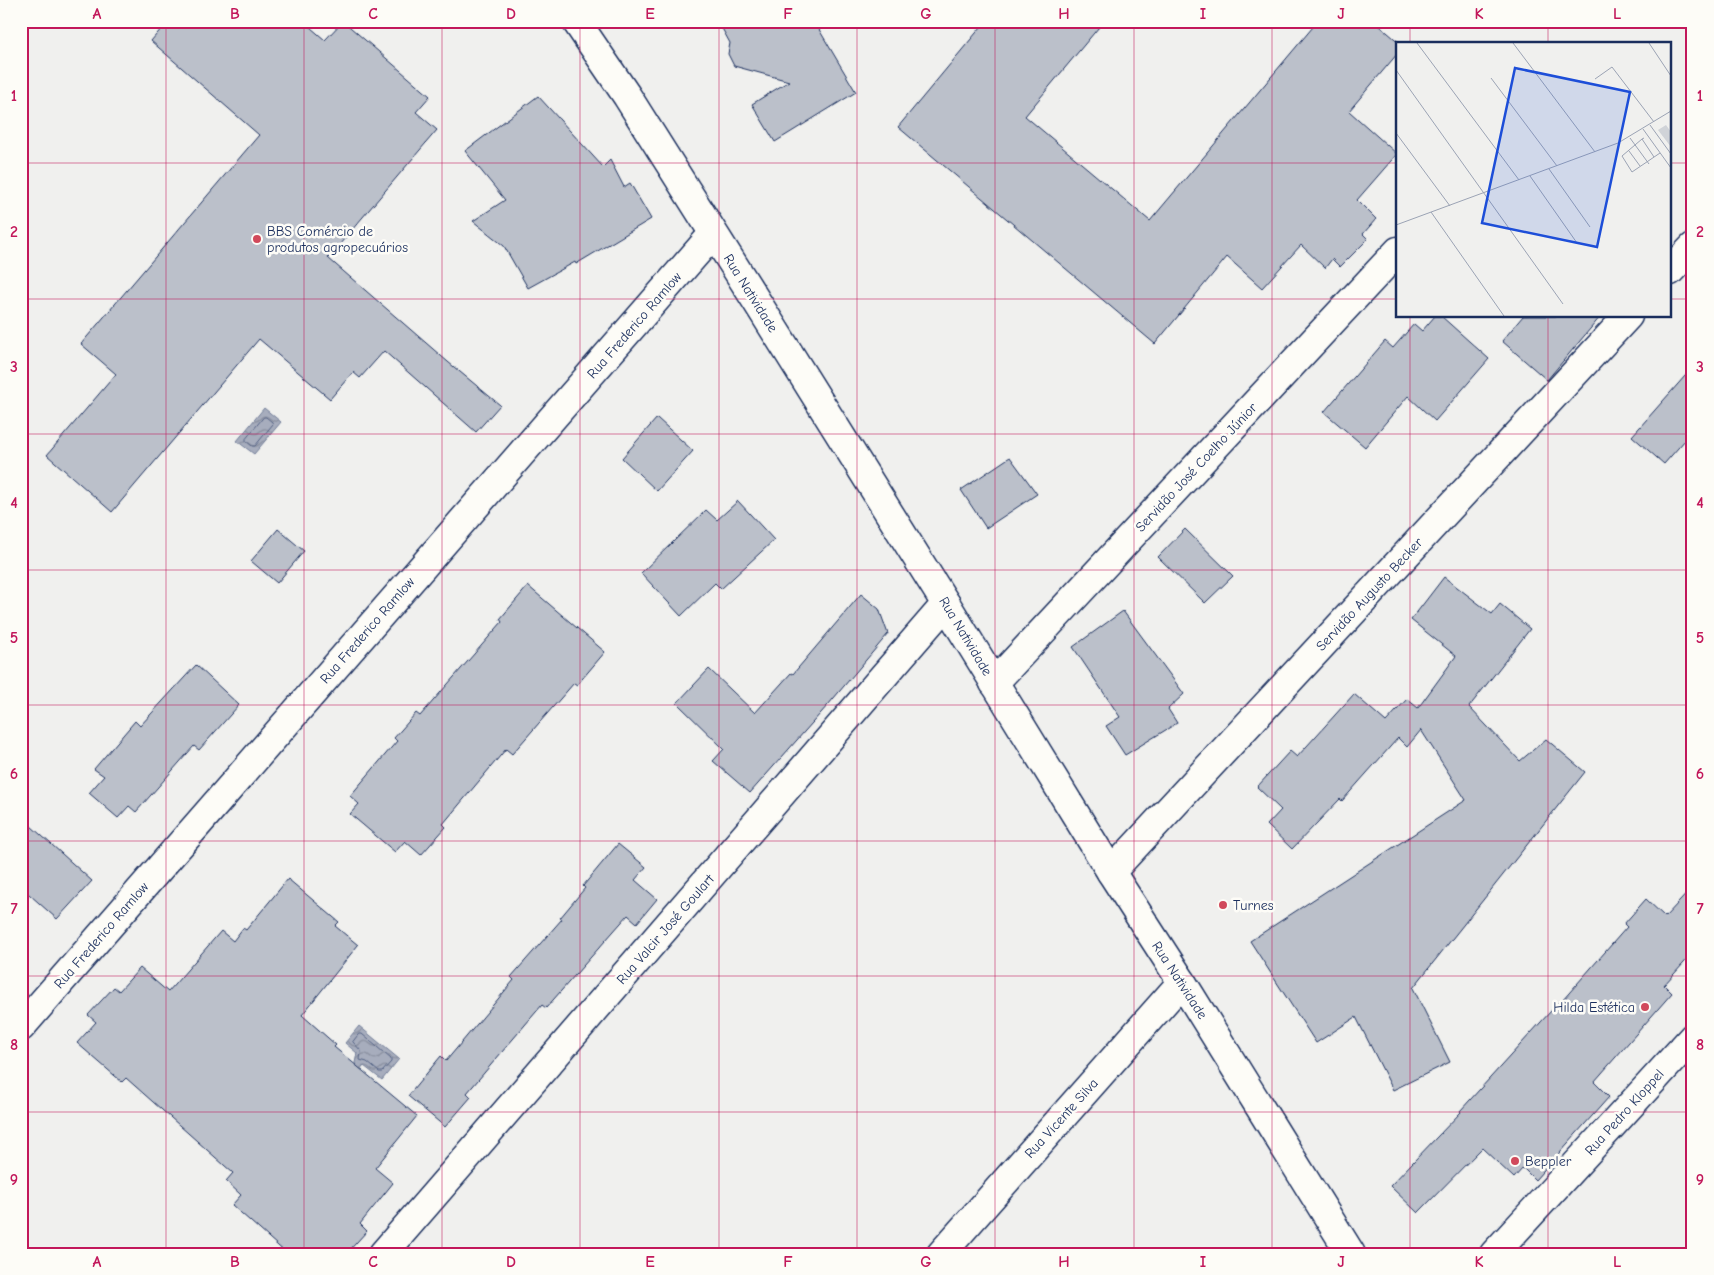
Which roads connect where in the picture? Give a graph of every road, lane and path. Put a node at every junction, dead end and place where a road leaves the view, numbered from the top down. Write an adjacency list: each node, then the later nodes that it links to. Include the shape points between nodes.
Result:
1 (576, 21): 2 (street, Rua Natividade)
2 (713, 234): 7 (street, Rua Natividade); 11 (street, Rua Frederico Ramlow)
3 (1693, 247): 5 (street)
4 (1396, 253): 8 (street, Servidão José Coelho Júnior)
5 (1672, 269)
6 (1626, 318): 9 (street, Servidão Augusto Becker)
7 (946, 604): 8 (street, Rua Natividade); 13 (street, Rua Valcir José Goulart)
8 (994, 683): 9 (street, Rua Natividade)
9 (1111, 872): 10 (street, Rua Natividade)
10 (1182, 982): 14 (street, Rua Vicente Silva); 15 (street, Rua Natividade)
11 (21, 1026)
12 (1693, 1037): 16 (street, Rua Pedro Kloppel)
13 (383, 1254)
14 (941, 1254)
15 (1351, 1254)
16 (1494, 1254)

